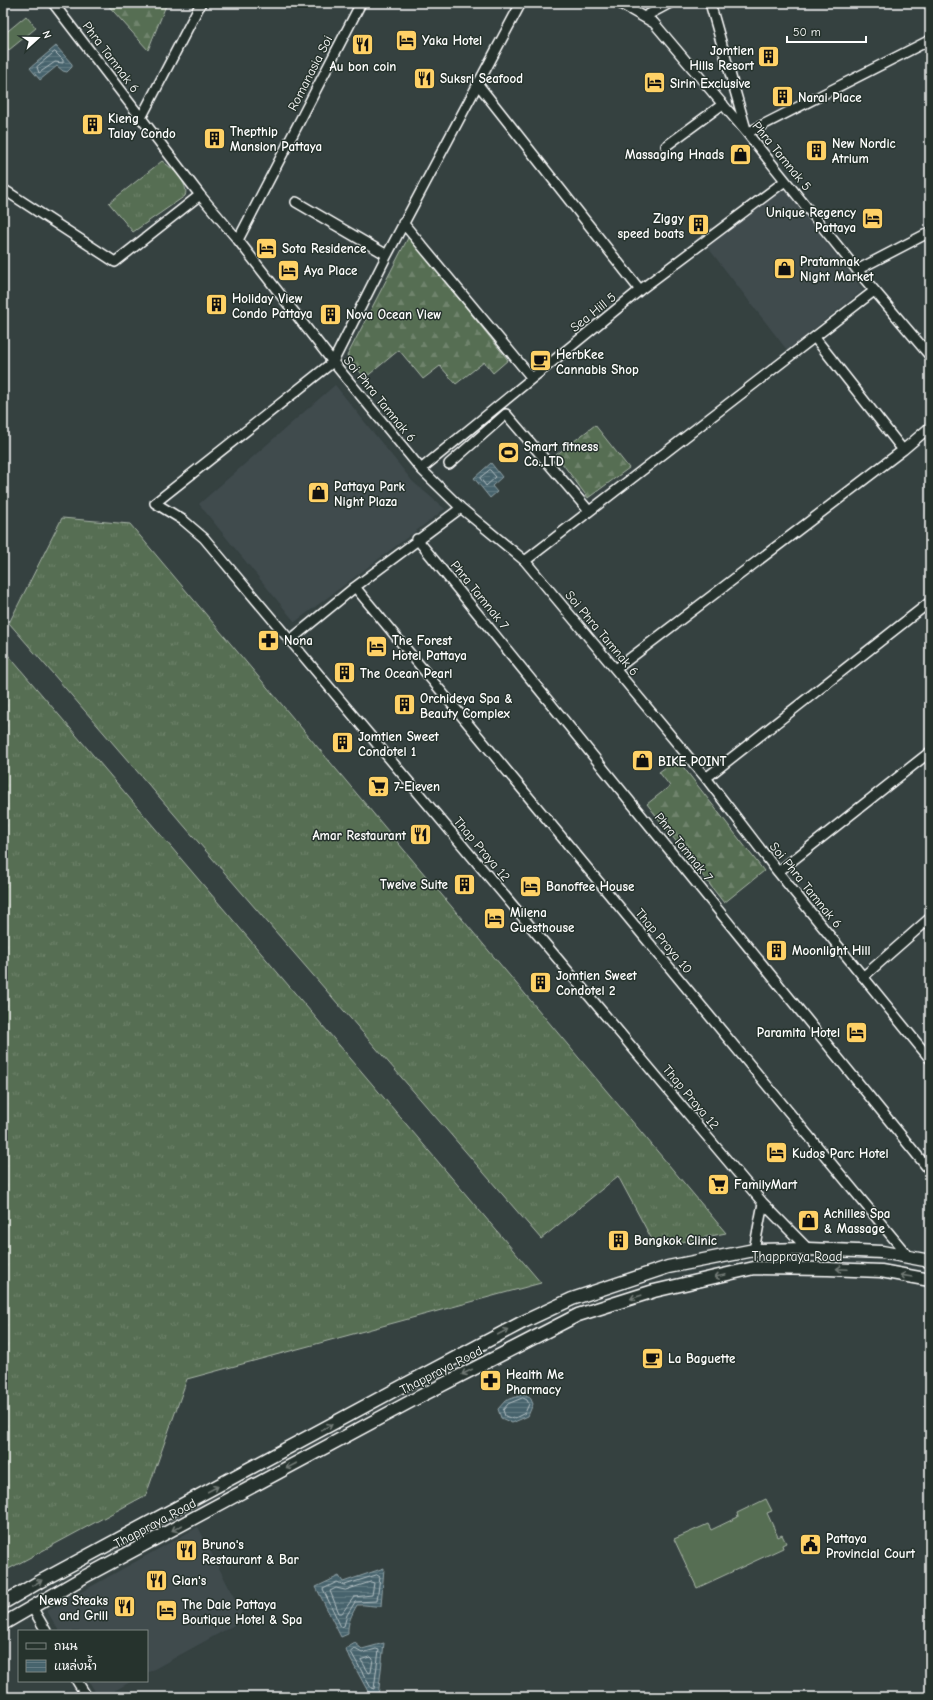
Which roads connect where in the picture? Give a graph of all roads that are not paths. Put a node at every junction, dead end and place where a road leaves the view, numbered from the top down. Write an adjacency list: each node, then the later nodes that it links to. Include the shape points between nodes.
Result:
1 (54, 3): 12 (street, Phra Tamnak 6)
2 (201, 3): 12 (street)
3 (361, 3): 21 (street, Romanasia Soi)
4 (521, 3): 10 (street)
5 (619, 3): 8 (street, Phra Tamnak 5)
6 (670, 3): 8 (street)
7 (710, 3): 13 (street)
8 (644, 17): 11 (street, Phra Tamnak 5, via 654,23)
9 (930, 40): 13 (street)
10 (477, 83): 19 (street); 24 (street)
11 (723, 104): 13 (street, Phra Tamnak 5); 14 (street)
12 (141, 118): 17 (street, Phra Tamnak 6)
13 (747, 133): 15 (street, Phra Tamnak 5)
14 (666, 146)
15 (785, 181): 23 (street, Phra Tamnak 5); 24 (street, Sea Hill 5)
16 (3, 189): 17 (street, via 115,262)
17 (200, 195): 21 (street, Phra Tamnak 6)
18 (296, 202): 22 (street)
19 (403, 223): 22 (street); 29 (street)
20 (930, 232): 23 (street)
21 (238, 240): 28 (street, Soi Phra Tamnak 6)
22 (386, 255): 28 (street)
23 (857, 270): 25 (street, Phra Tamnak 5)
24 (640, 290): 29 (street, Sea Hill 5)
25 (874, 291): 26 (street); 27 (street, Phra Tamnak 5)
26 (815, 338): 31 (street); 35 (street)
27 (930, 356)
28 (333, 362): 33 (street, Soi Phra Tamnak 6); 40 (street, Thap Praya 12, via 155,503 183,520 204,538)
29 (532, 378): 33 (street, Sea Hill 5)
30 (930, 427): 31 (street)
31 (903, 450): 41 (street)
32 (449, 464): 35 (street, via 506,414)
33 (421, 469): 34 (street, Soi Phra Tamnak 6)
34 (461, 508): 36 (street); 37 (street, Soi Phra Tamnak 6)
35 (589, 511): 37 (street)
36 (417, 539): 38 (street); 48 (street, Phra Tamnak 7)
37 (525, 561): 41 (street, Soi Phra Tamnak 6)
38 (355, 587): 40 (street); 53 (street, Thap Praya 10)
39 (930, 602): 43 (street)
40 (290, 641): 49 (street, Thap Praya 12)
41 (616, 669): 43 (street, Soi Phra Tamnak 6)
42 (930, 752): 44 (street)
43 (706, 778): 44 (street, Soi Phra Tamnak 6)
44 (778, 872): 46 (street, Soi Phra Tamnak 6)
45 (930, 918): 46 (street)
46 (863, 977): 47 (street, Soi Phra Tamnak 6)
47 (930, 1056)
48 (930, 1171)
49 (763, 1203): 50 (street, Thap Praya 12); 51 (street)
50 (808, 1249): 51 (main road, Thappraya Road); 52 (main road, Thappraya Road)
51 (754, 1250): 55 (main road, Thappraya Road)
52 (882, 1252): 53 (main road, Thappraya Road); 56 (main road, via 884,1260)
53 (908, 1256): 54 (main road, Thappraya Road)
54 (930, 1261)
55 (668, 1267): 57 (main road, Thappraya Road); 59 (main road)
56 (881, 1272): 58 (main road, Thappraya Road, one-way to 56); 59 (main road, Thappraya Road, one-way to 59, via 754,1268)
57 (648, 1273): 60 (main road); 61 (main road, Thappraya Road, one-way to 57, via 572,1299)
58 (930, 1280)
59 (673, 1287): 60 (main road, Thappraya Road)
60 (654, 1291): 62 (main road, Thappraya Road, one-way to 62, via 578,1316)
61 (408, 1383): 62 (main road); 63 (main road, Thappraya Road, one-way to 61)
62 (417, 1398): 64 (main road, Thappraya Road, one-way to 64, via 84,1577)
63 (3, 1603)
64 (32, 1608): 65 (main road, Thappraya Road); 66 (street)
65 (3, 1624)
66 (45, 1630)
67 (78, 1682): 68 (street)
68 (87, 1697)

